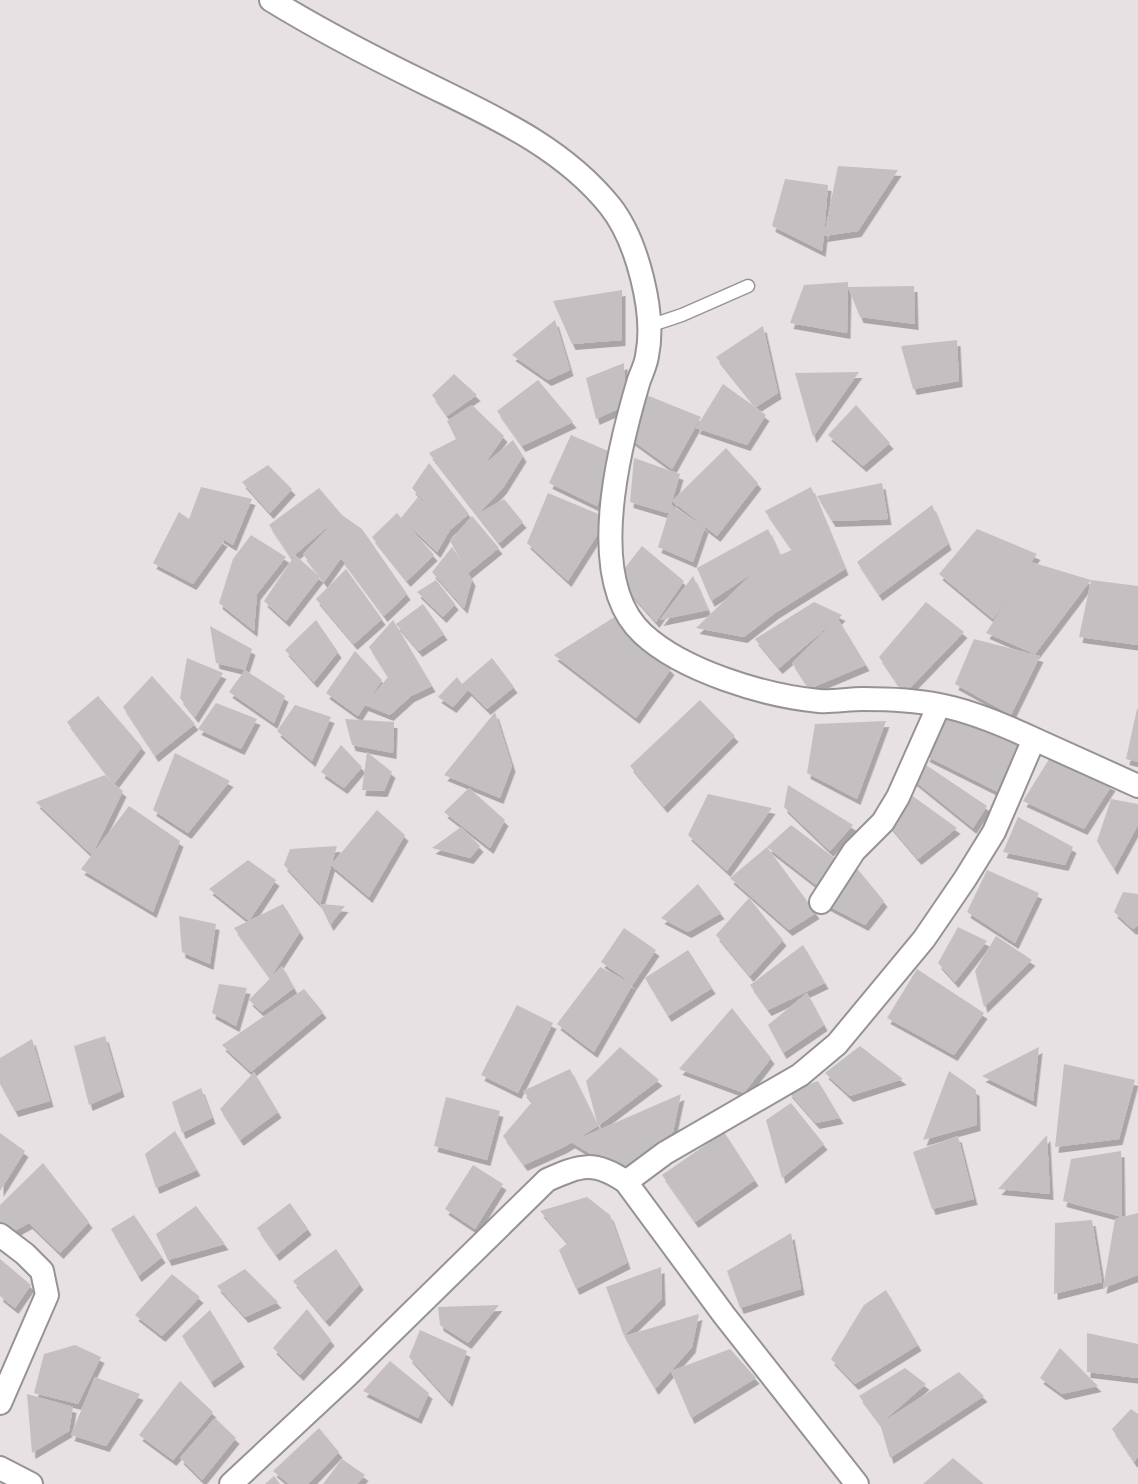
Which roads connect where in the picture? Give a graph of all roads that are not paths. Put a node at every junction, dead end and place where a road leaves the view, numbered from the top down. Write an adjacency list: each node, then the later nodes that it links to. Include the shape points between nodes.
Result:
1 (271, 0): 3 (street, via 330,36 519,129 570,166 611,207 633,247)
2 (748, 286): 3 (lane)
3 (649, 326): 4 (street, via 648,356 621,454 612,507 611,565 617,594 629,619 660,648 690,665 765,691 819,701 897,699)
4 (939, 705): 5 (street); 7 (street, via 884,822 854,851)
5 (1034, 739): 6 (street); 8 (street, via 994,832 965,879 924,939 837,1044 800,1075 665,1153)
6 (1138, 786)
7 (821, 902)
8 (626, 1182): 13 (street, via 608,1169 590,1167 547,1180); 14 (street)
9 (0, 1235): 10 (street, via 42,1271 47,1294)
10 (0, 1403)
11 (0, 1468): 12 (street)
12 (31, 1484)
13 (231, 1484)
14 (857, 1484)

